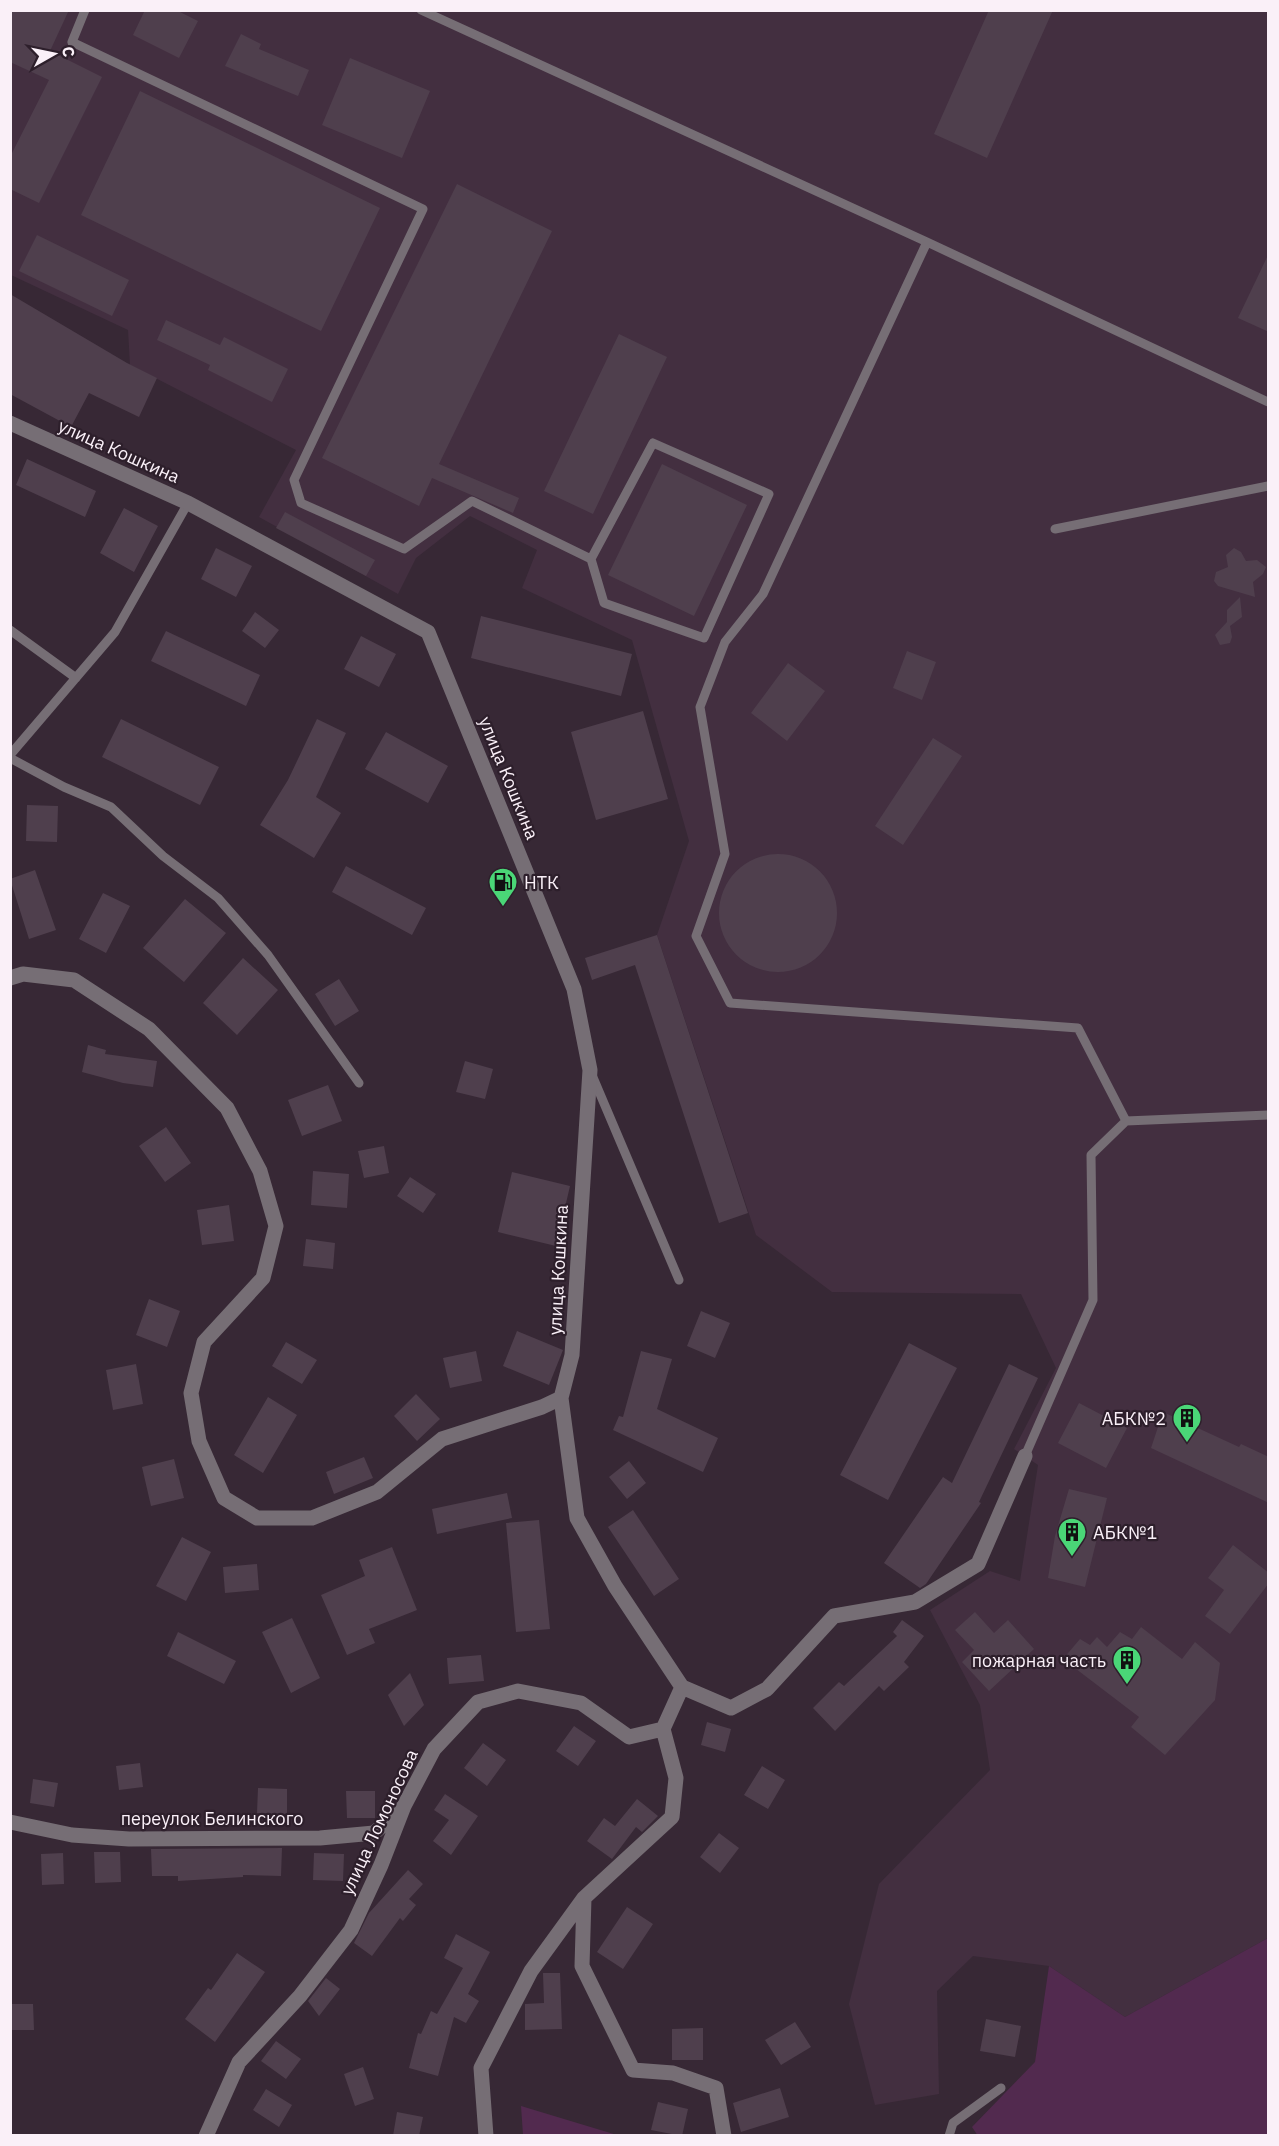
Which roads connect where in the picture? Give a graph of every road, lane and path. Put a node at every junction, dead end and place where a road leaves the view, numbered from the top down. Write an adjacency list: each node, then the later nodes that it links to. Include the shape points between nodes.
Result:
1 (85, 10): 9 (lane, via 72,42 423,208 294,480 302,503 404,549 472,501)
2 (421, 10): 3 (lane)
3 (927, 242): 4 (lane); 17 (lane, via 763,594 724,642 700,707 725,854 696,936 730,1003 1078,1028)
4 (1269, 402)
5 (10, 423): 7 (street, улица Кошкина)
6 (1269, 486): 8 (lane)
7 (188, 503): 11 (lane, via 115,632); 14 (street, улица Кошкина, via 428,632 574,989)
8 (1055, 529)
9 (591, 559): 9 (lane, via 653,443 769,494 704,638 604,603)
10 (10, 630): 11 (lane)
11 (76, 678): 12 (lane)
12 (10, 757): 15 (lane, via 111,807 163,856 218,898 268,955)
13 (10, 978): 19 (street, via 22,974 74,980 149,1029 227,1108 260,1171 276,1226 263,1278 204,1342 191,1393 199,1441 225,1498 257,1518 312,1518 377,1492 442,1439)
14 (590, 1070): 18 (lane); 19 (street, улица Кошкина, via 572,1356)
15 (359, 1083)
16 (1269, 1115): 17 (lane)
17 (1126, 1121): 20 (lane, via 1091,1155 1093,1300)
18 (679, 1280)
19 (561, 1398): 21 (street, via 577,1518 615,1586)
20 (1025, 1456): 21 (street, via 978,1564 915,1602 834,1616 767,1689 731,1708)
21 (682, 1687): 22 (street)
22 (663, 1729): 23 (street, улица Ломоносова, via 629,1737 581,1703 518,1691 478,1702 434,1749); 25 (street, via 676,1778 672,1817)
23 (404, 1806): 24 (street, переулок Белинского, via 374,1833 321,1838 129,1839 72,1835); 27 (street, улица Ломоносова, via 351,1930 300,1996 239,2062)
24 (10, 1822)
25 (584, 1898): 28 (street, via 531,1971 481,2068); 29 (street, via 582,1966 633,2070 673,2073 716,2088)
26 (1001, 2088): 30 (lane, via 953,2123)
27 (206, 2136)
28 (486, 2136)
29 (724, 2136)
30 (950, 2136)

